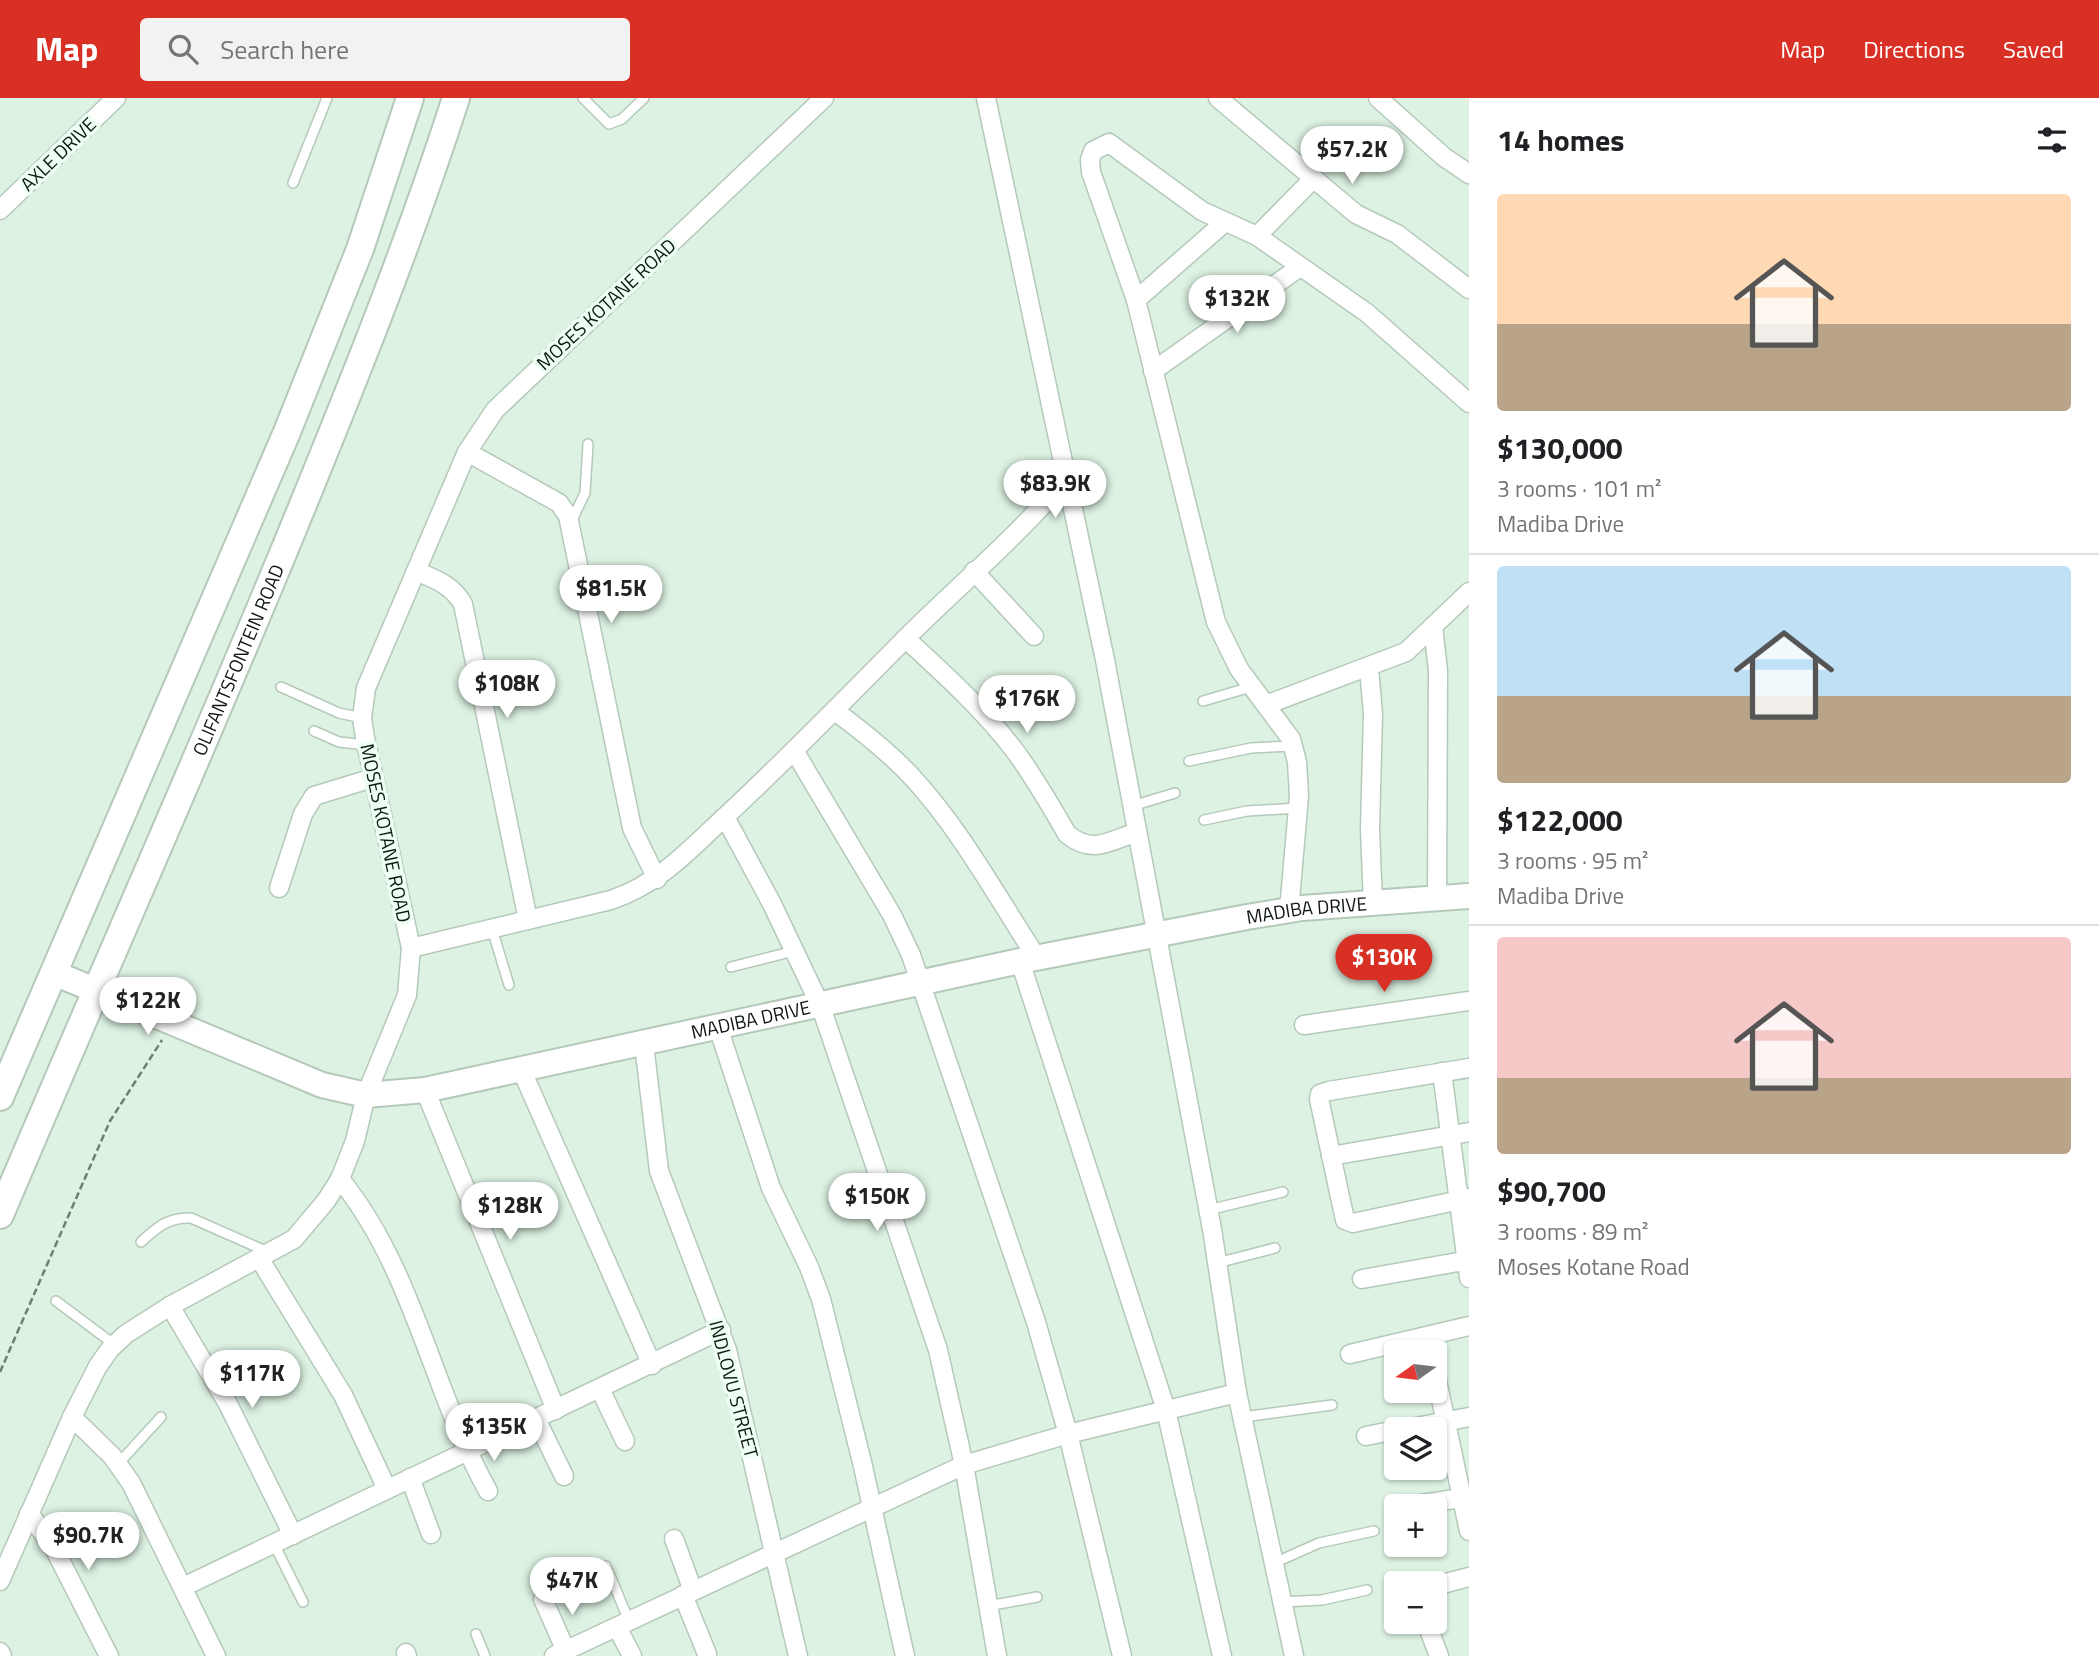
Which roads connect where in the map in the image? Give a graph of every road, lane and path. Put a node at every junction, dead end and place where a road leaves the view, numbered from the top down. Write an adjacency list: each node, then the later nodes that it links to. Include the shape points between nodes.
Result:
1 (116, 98): 14 (street, AXLE DRIVE)
2 (327, 98): 13 (lane)
3 (410, 98): 64 (main road, via 360,249 287,432)
4 (456, 98): 67 (main road, OLIFANTSFONTEIN ROAD, via 393,282 206,740)
5 (584, 98): 6 (lane, via 609,124)
6 (645, 98)
7 (824, 98): 23 (street, MOSES KOTANE ROAD, via 495,410)
8 (986, 98): 24 (street)
9 (1218, 98): 12 (street)
10 (1378, 98): 11 (street)
11 (1469, 174)
12 (1313, 179): 16 (street); 18 (street, via 1356,214 1424,252)
13 (293, 183)
14 (0, 210)
15 (1225, 222): 16 (street); 19 (street); 19 (street, via 1202,211 1120,149 1109,143 1100,145 1090,160 1091,172)
16 (1256, 236): 17 (street)
17 (1300, 267): 20 (street); 21 (street, via 1367,313)
18 (1469, 289)
19 (1136, 300): 20 (street)
20 (1153, 371): 34 (street, via 1216,622)
21 (1469, 403)
22 (589, 444): 25 (lane, via 585,493)
23 (467, 452): 25 (street, via 559,503); 26 (street, MOSES KOTANE ROAD)
24 (1066, 479): 27 (street, via 1043,507); 46 (street)
25 (570, 523): 51 (street, via 632,828)
26 (416, 571): 38 (street, MOSES KOTANE ROAD, via 366,688); 57 (street, via 446,584 463,604)
27 (974, 571): 30 (street); 31 (street)
28 (1469, 592): 29 (street)
29 (1433, 626): 32 (street, via 1406,652); 54 (street, via 1438,671)
30 (1034, 636)
31 (906, 639): 37 (street); 50 (street, via 997,729 1067,834 1079,843 1099,845)
32 (1369, 668): 36 (street); 55 (street)
33 (281, 687): 38 (lane, via 339,713)
34 (1251, 687): 35 (lane); 36 (street)
35 (1203, 702)
36 (1266, 705): 41 (street)
37 (835, 711): 42 (street); 62 (street, via 913,778 952,828)
38 (362, 718): 40 (street, MOSES KOTANE ROAD)
39 (314, 731): 40 (lane, via 339,742)
40 (366, 746): 44 (street, MOSES KOTANE ROAD)
41 (1292, 746): 43 (lane, via 1251,748); 47 (street, via 1298,771)
42 (796, 752): 48 (street); 65 (street, via 892,915)
43 (1189, 761)
44 (373, 778): 52 (street, via 314,796 303,814); 60 (street, MOSES KOTANE ROAD)
45 (1175, 793): 46 (lane)
46 (1132, 806): 50 (street)
47 (1298, 808): 49 (lane); 56 (street)
48 (725, 817): 51 (street); 61 (street)
49 (1204, 820)
50 (1137, 832): 59 (street)
51 (657, 879): 57 (street, via 611,900)
52 (279, 888)
53 (1469, 896): 54 (street, MADIBA DRIVE)
54 (1437, 899): 55 (street, MADIBA DRIVE)
55 (1373, 904): 56 (street, MADIBA DRIVE)
56 (1289, 911): 59 (street, MADIBA DRIVE)
57 (528, 920): 58 (street)
58 (492, 929): 60 (street); 66 (lane)
59 (1157, 936): 62 (street, MADIBA DRIVE); 85 (street)
60 (411, 948): 78 (street, MOSES KOTANE ROAD, via 407,995)
61 (794, 951): 63 (lane); 69 (street)
62 (1029, 959): 65 (street, MADIBA DRIVE); 107 (street)
63 (730, 967)
64 (54, 973): 67 (street, MADIBA DRIVE); 79 (main road)
65 (920, 983): 69 (street, MADIBA DRIVE); 115 (street, via 1012,1247)
66 (509, 985)
67 (96, 988): 70 (street, MADIBA DRIVE); 86 (main road, OLIFANTSFONTEIN ROAD)
68 (1469, 1001): 71 (street)
69 (821, 1007): 72 (street, MADIBA DRIVE); 120 (street, via 938,1350)
70 (172, 1022): 78 (street, MADIBA DRIVE, via 322,1085); 102 (path, via 110,1121)
71 (1304, 1025)
72 (718, 1027): 73 (street, MADIBA DRIVE); 127 (street, via 771,1188 821,1299)
73 (644, 1044): 75 (street, MADIBA DRIVE); 96 (street, INDLOVU STREET, via 659,1171)
74 (1469, 1068): 76 (street)
75 (522, 1071): 77 (street, MADIBA DRIVE); 101 (street)
76 (1442, 1072): 80 (street); 81 (street, via 1320,1094)
77 (425, 1090): 78 (street, MADIBA DRIVE); 106 (street)
78 (366, 1095): 82 (street, MOSES KOTANE ROAD)
79 (0, 1097)
80 (1460, 1133): 81 (street); 84 (street)
81 (1331, 1156): 84 (street, via 1342,1211 1345,1220 1353,1223)
82 (340, 1179): 89 (street, MOSES KOTANE ROAD, via 294,1239); 118 (street, via 377,1233 431,1353)
83 (1283, 1192): 85 (lane)
84 (1465, 1199): 91 (street)
85 (1208, 1210): 90 (street)
86 (0, 1215)
87 (141, 1242): 89 (lane, via 160,1224 191,1218)
88 (1275, 1248): 90 (lane)
89 (264, 1255): 94 (street, MOSES KOTANE ROAD); 123 (street, via 343,1395)
90 (1217, 1263): 104 (street)
91 (1468, 1266): 92 (street)
92 (1362, 1279)
93 (56, 1301): 98 (lane)
94 (170, 1306): 98 (street, MOSES KOTANE ROAD); 132 (street, via 228,1404)
95 (1469, 1326): 97 (street)
96 (721, 1330): 101 (street); 135 (street, INDLOVU STREET)
97 (1438, 1340)
98 (115, 1345): 108 (street, MOSES KOTANE ROAD, via 98,1366)
99 (1384, 1350): 100 (street)
100 (1350, 1354)
101 (652, 1365): 103 (street)
102 (0, 1372)
103 (600, 1389): 106 (street); 117 (street)
104 (1237, 1393): 107 (street); 111 (street)
105 (1332, 1405): 111 (lane)
106 (556, 1410): 112 (street)
107 (1166, 1410): 115 (street); 162 (street)
108 (72, 1417): 119 (street); 128 (street, MOSES KOTANE ROAD)
109 (162, 1417): 119 (lane)
110 (1469, 1417): 113 (street)
111 (1242, 1418): 136 (street)
112 (536, 1419): 118 (street); 121 (street)
113 (1447, 1422): 125 (street)
114 (1384, 1433): 116 (street)
115 (1068, 1434): 120 (street); 161 (street)
116 (1366, 1436)
117 (625, 1441)
118 (466, 1452): 122 (street); 124 (street)
119 (118, 1464): 141 (street)
120 (964, 1465): 127 (street); 148 (street)
121 (564, 1476)
122 (410, 1478): 123 (street); 131 (street)
123 (387, 1489): 132 (street)
124 (488, 1492)
125 (1465, 1498): 126 (street); 130 (street)
126 (1447, 1501)
127 (872, 1509): 135 (street); 159 (street)
128 (29, 1513): 139 (street, MOSES KOTANE ROAD); 154 (street, via 55,1549)
129 (1374, 1531): 136 (lane, via 1319,1543)
130 (1469, 1531)
131 (431, 1534)
132 (293, 1535): 134 (street)
133 (674, 1539): 143 (street)
134 (274, 1545): 141 (street); 146 (lane)
135 (774, 1553): 143 (street); 158 (street, INDLOVU STREET)
136 (1273, 1563): 147 (street)
137 (606, 1566): 149 (lane)
138 (1469, 1577): 140 (street)
139 (0, 1581)
140 (1447, 1583)
141 (183, 1587): 155 (street)
142 (1367, 1590): 147 (lane, via 1322,1600)
143 (688, 1593): 149 (street); 153 (street)
144 (1037, 1597): 148 (lane)
145 (543, 1599): 152 (street)
146 (303, 1602)
147 (1282, 1602): 163 (street)
148 (988, 1606): 160 (street)
149 (623, 1624): 152 (street); 157 (street)
150 (476, 1634): 156 (lane)
151 (1431, 1634): 164 (street)
152 (560, 1653)
153 (707, 1654)
154 (109, 1656)
155 (216, 1656)
156 (485, 1656)
157 (632, 1656)
158 (798, 1656)
159 (905, 1656)
160 (997, 1656)
161 (1122, 1656)
162 (1222, 1656)
163 (1293, 1656)
164 (1439, 1656)

